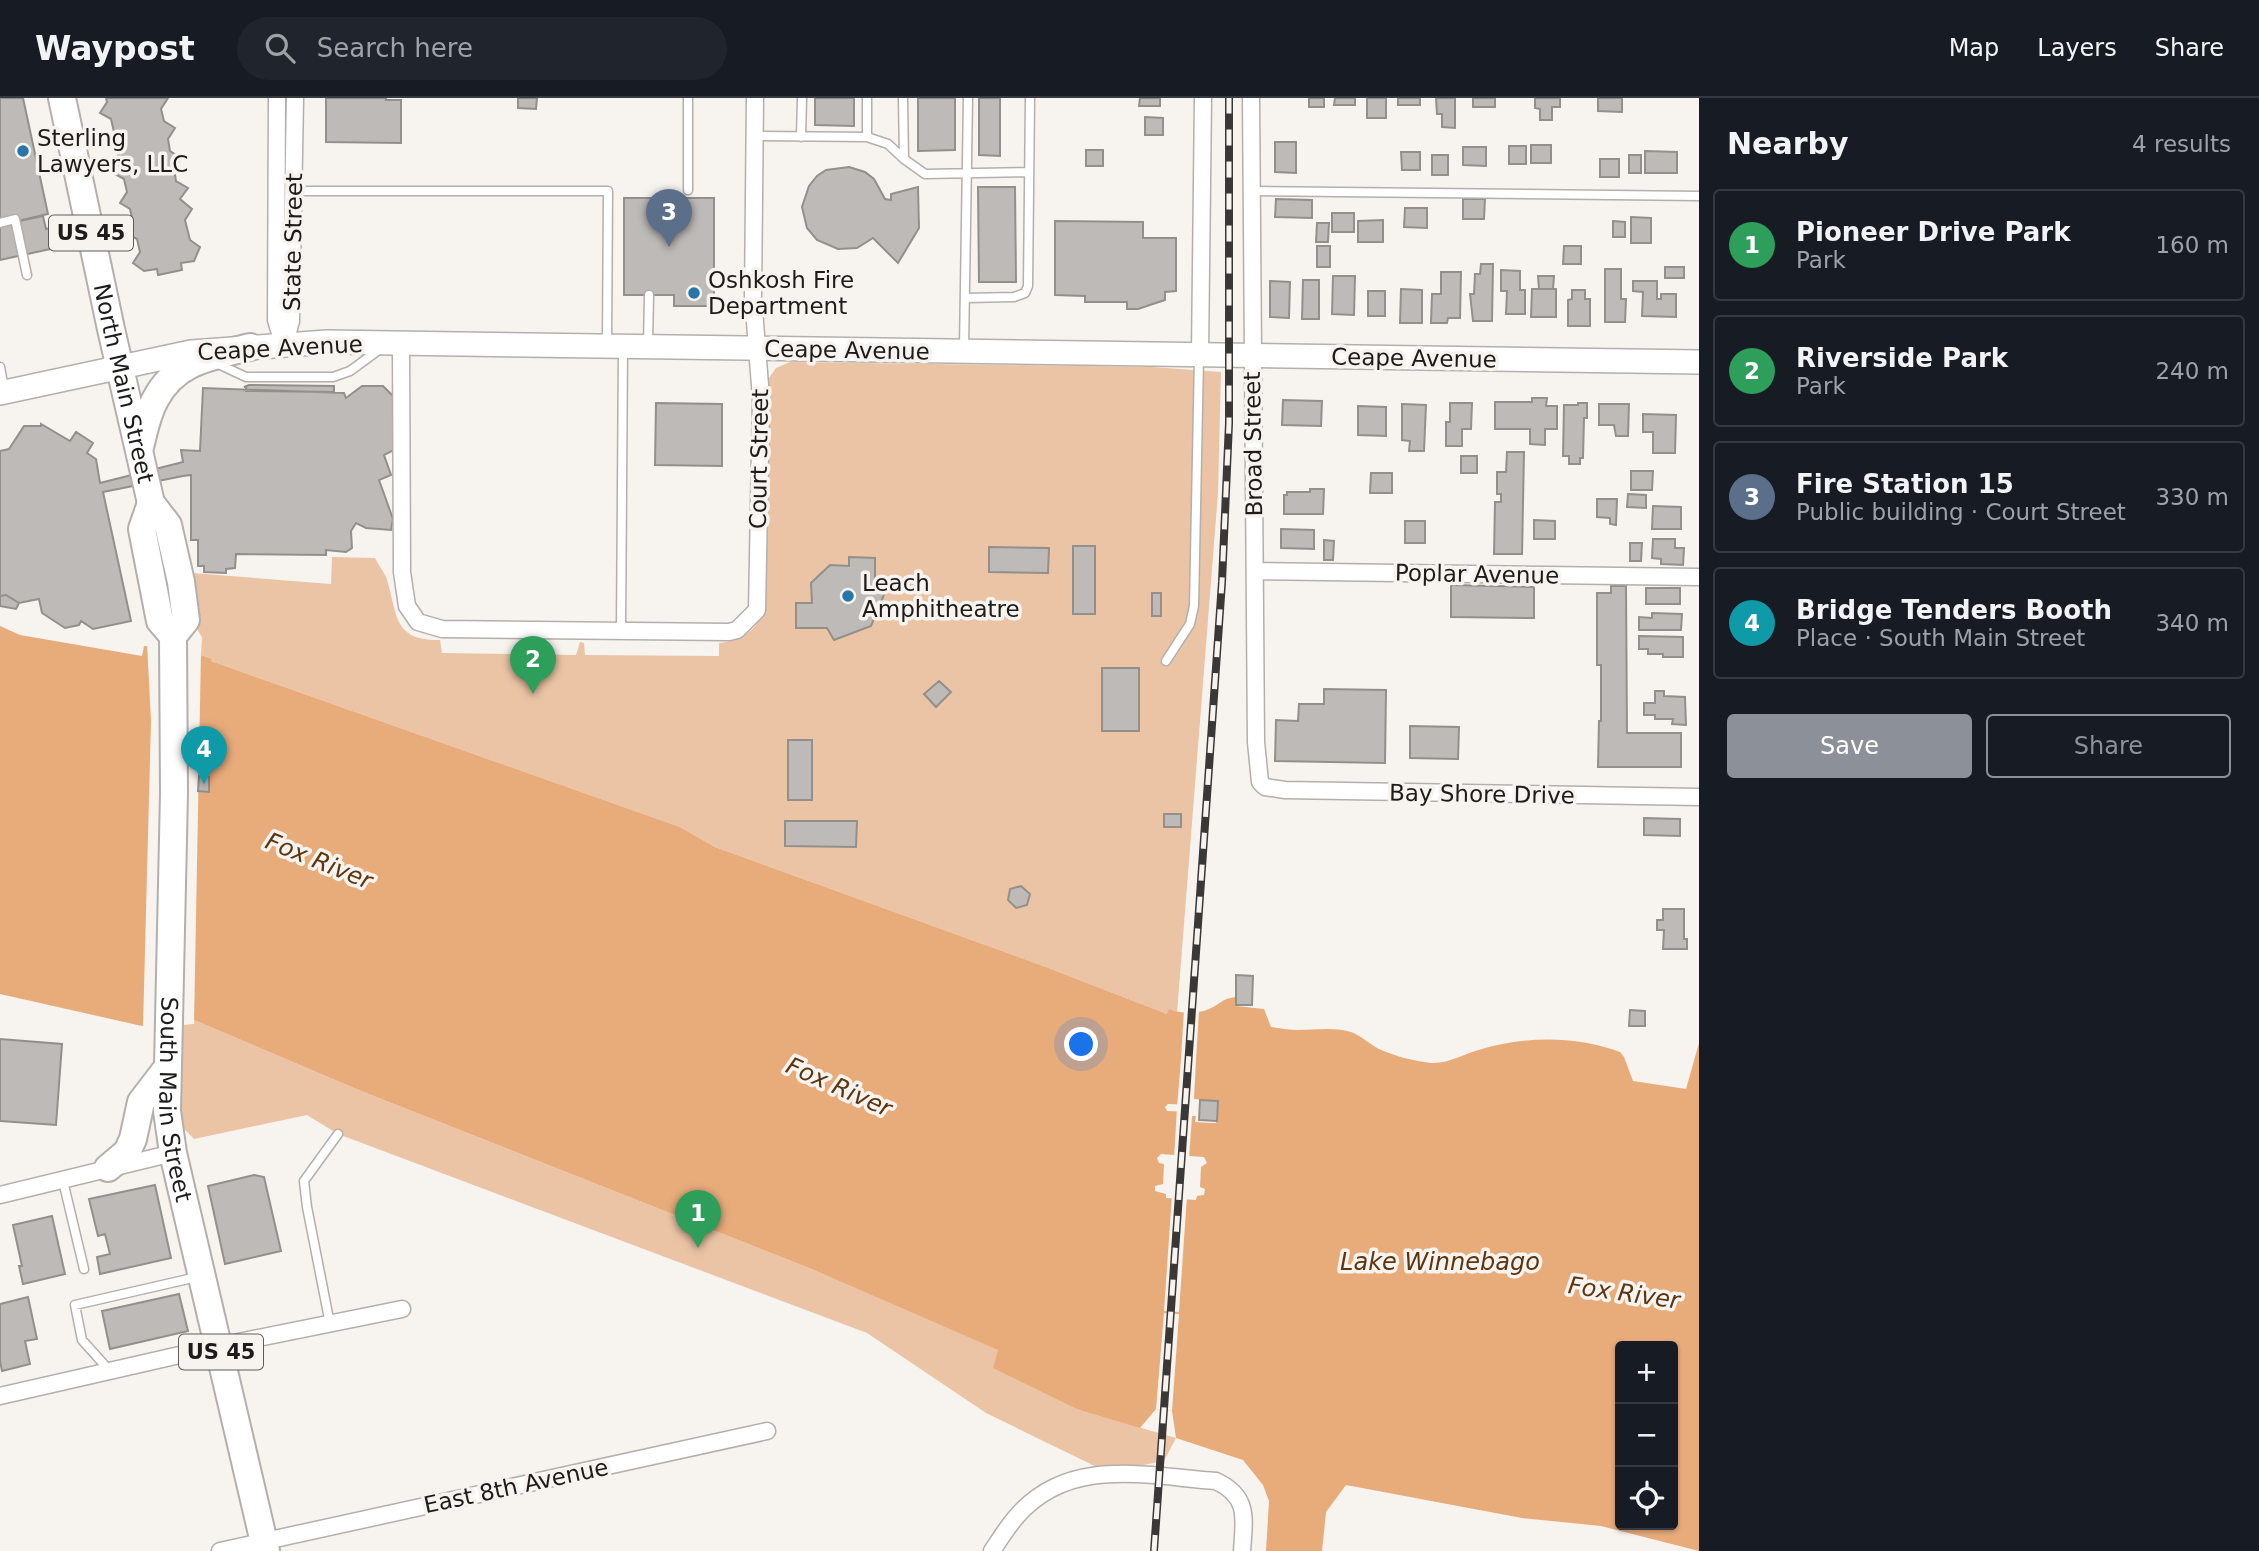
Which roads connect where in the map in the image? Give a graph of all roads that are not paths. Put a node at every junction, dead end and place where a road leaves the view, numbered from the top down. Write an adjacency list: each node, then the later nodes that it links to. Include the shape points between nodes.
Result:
1 (62, 98): 40 (main road, North Main Street / US 45)
2 (277, 98): 20 (street, State Street)
3 (295, 98): 21 (street, State Street)
4 (688, 98): 19 (lane)
5 (755, 98): 13 (street, Court Street)
6 (802, 98): 14 (lane)
7 (867, 98): 15 (lane)
8 (903, 98): 16 (lane)
9 (968, 98): 18 (lane)
10 (1030, 98): 17 (lane)
11 (1203, 98): 35 (street)
12 (1251, 98): 22 (street, Broad Street)
13 (754, 136): 14 (lane); 33 (street, Court Street, via 753,297)
14 (801, 137): 15 (lane)
15 (867, 137): 16 (lane, via 888,144)
16 (904, 159): 18 (lane, via 925,174)
17 (1030, 172): 18 (lane); 27 (lane, via 1026,293 1014,298)
18 (967, 173): 27 (lane)
19 (688, 190)
20 (277, 191): 21 (lane); 29 (street, State Street, via 276,320)
21 (294, 191): 29 (street, State Street, via 291,321); 31 (lane, via 608,191)
22 (1252, 191): 23 (lane); 37 (street, Broad Street)
23 (1699, 196)
24 (0, 222): 25 (lane, via 15,219)
25 (27, 275)
26 (649, 295): 32 (lane)
27 (965, 298): 34 (lane)
28 (396, 343): 29 (street, Ceape Avenue); 31 (street, Ceape Avenue); 36 (lane, via 350,372 333,377 246,377); 45 (street, via 402,572 413,617 442,629)
29 (284, 346): 30 (street, Ceape Avenue)
30 (250, 347): 36 (main road)
31 (615, 347): 32 (street, Ceape Avenue); 45 (lane)
32 (648, 347): 33 (street, Ceape Avenue)
33 (758, 348): 34 (street, Ceape Avenue); 45 (street, Court Street, via 757,610 737,631)
34 (964, 351): 35 (street, Ceape Avenue)
35 (1200, 354): 37 (street, Ceape Avenue); 47 (lane, via 1194,606 1190,624)
36 (198, 355): 40 (street, Ceape Avenue); 42 (main road, via 169,378 155,399)
37 (1252, 356): 38 (street, Ceape Avenue); 43 (street, Broad Street)
38 (1699, 362)
39 (0, 367): 41 (lane)
40 (120, 367): 41 (street, Ceape Avenue); 42 (main road, North Main Street / US 45)
41 (2, 393)
42 (140, 447): 46 (main road, North Main Street / US 45, via 151,503 142,529 160,621)
43 (1255, 570): 44 (street, Poplar Avenue); 48 (street, Broad Street, via 1258,775)
44 (1699, 577)
45 (621, 631)
46 (173, 636): 50 (main road, South Main Street / US 45, via 174,793)
47 (1166, 661)
48 (1265, 787): 49 (street, Bay Shore Drive)
49 (1699, 797)
50 (166, 1068): 52 (main road, South Main Street / US 45); 53 (main road, via 141,1102 127,1152)
51 (338, 1134): 59 (lane, via 304,1181)
52 (173, 1153): 53 (street); 57 (main road, South Main Street / US 45)
53 (108, 1168): 54 (street)
54 (63, 1181): 55 (street); 56 (lane)
55 (0, 1195)
56 (84, 1269)
57 (202, 1275): 60 (main road, South Main Street / US 45); 61 (lane, via 75,1305 82,1340)
58 (402, 1309): 59 (street)
59 (330, 1324): 60 (street)
60 (219, 1346): 61 (street); 64 (main road, South Main Street / US 45)
61 (110, 1371): 62 (street)
62 (0, 1396)
63 (767, 1431): 64 (street, East 8th Avenue)
64 (265, 1546): 65 (street, East 8th Avenue)
65 (220, 1551)
66 (992, 1551): 67 (street, via 1017,1515 1043,1492 1069,1479 1107,1472 1216,1481 1228,1486 1241,1503)
67 (1242, 1551)

